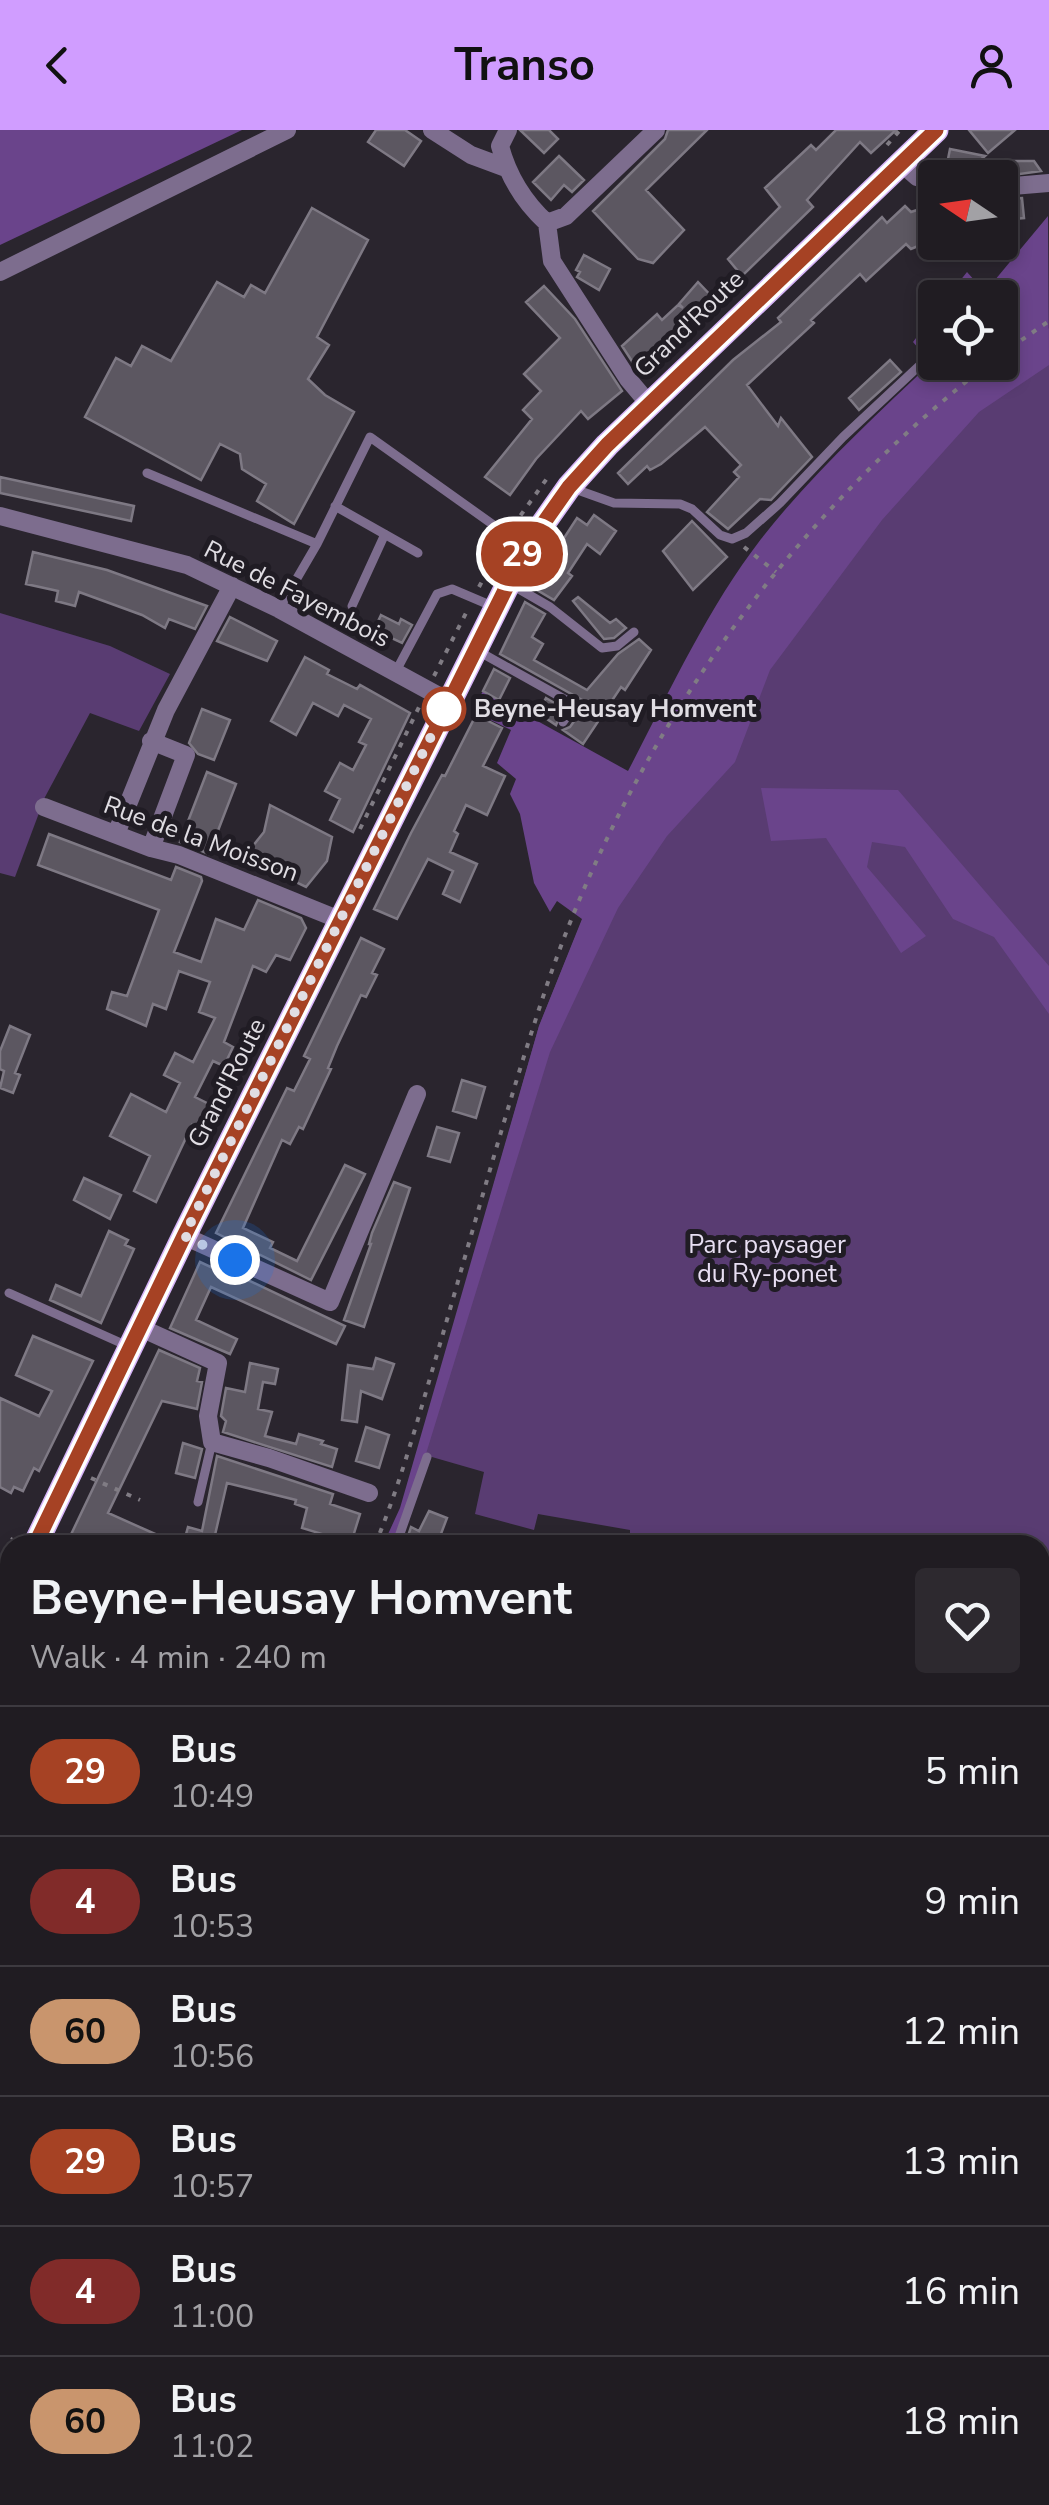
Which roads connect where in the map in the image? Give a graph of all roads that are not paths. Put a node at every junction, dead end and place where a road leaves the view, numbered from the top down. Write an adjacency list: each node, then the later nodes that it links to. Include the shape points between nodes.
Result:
1 (287, 130): 12 (street)
2 (432, 130): 7 (street)
3 (508, 130): 7 (street, via 500,146)
4 (656, 130): 11 (street, via 566,216)
5 (936, 130): 6 (main road, Grand'Route)
6 (900, 162): 8 (street); 14 (main road, Grand'Route)
7 (506, 168): 11 (street)
8 (918, 177)
9 (1049, 184): 10 (street)
10 (1018, 185)
11 (547, 223): 14 (street, via 552,261)
12 (0, 272)
13 (918, 366): 16 (lane, via 780,504 732,538 680,504 614,503)
14 (649, 404): 16 (main road, Grand'Route)
15 (147, 473): 20 (lane)
16 (569, 487): 21 (main road, Grand'Route)
17 (335, 506): 19 (lane); 20 (lane); 21 (lane, via 370,437)
18 (0, 516): 24 (street, Rue de Fayembois, via 187,564)
19 (385, 534): 22 (lane); 25 (lane)
20 (317, 544): 27 (lane)
21 (526, 548): 23 (main road, Grand'Route)
22 (418, 553)
23 (506, 582): 26 (main road, Grand'Route); 28 (lane, via 602,648)
24 (232, 586): 27 (street, Rue de Fayembois); 33 (street)
25 (352, 606)
26 (494, 607): 29 (main road, Grand'Route); 30 (lane, via 444,589)
27 (279, 610): 30 (street, Rue de Fayembois)
28 (634, 632)
29 (474, 648): 31 (main road, Grand'Route); 32 (lane, via 575,704)
30 (395, 673): 31 (street, Rue de Fayembois)
31 (448, 702): 37 (main road, Grand'Route)
32 (563, 722)
33 (151, 742): 35 (street); 36 (street, via 186,755)
34 (44, 807): 35 (street, Rue de la Moisson)
35 (116, 834): 36 (street, Rue de la Moisson)
36 (151, 848): 37 (street, Rue de la Moisson)
37 (340, 920): 39 (main road, Grand'Route)
38 (417, 1094): 39 (street, via 330,1302)
39 (184, 1236): 41 (main road, Grand'Route)
40 (9, 1293): 41 (lane)
41 (136, 1338): 42 (street, via 218,1363 208,1416); 46 (main road, Grand'Route, via 82,1474)
42 (212, 1442): 44 (street); 45 (lane)
43 (427, 1457): 47 (lane)
44 (370, 1493)
45 (198, 1502)
46 (42, 1535)
47 (400, 1535)

